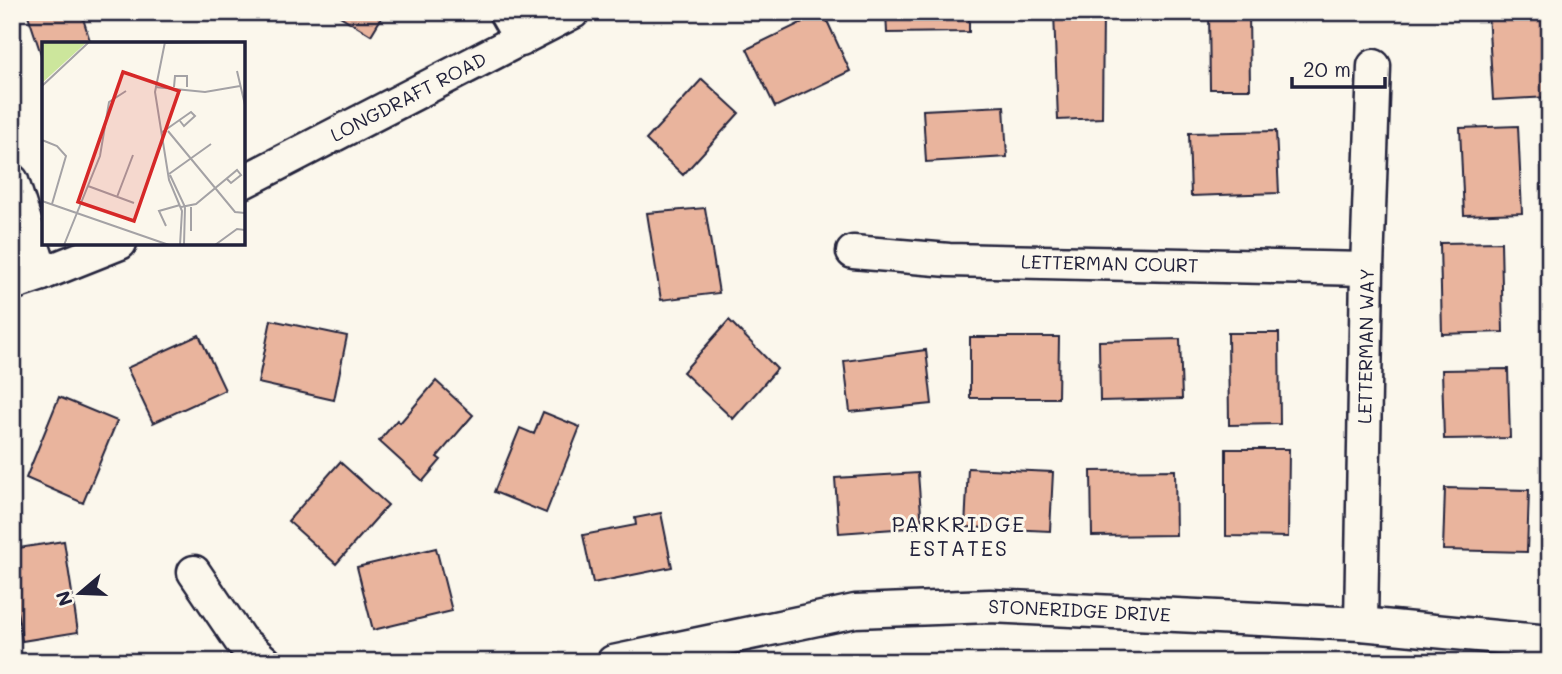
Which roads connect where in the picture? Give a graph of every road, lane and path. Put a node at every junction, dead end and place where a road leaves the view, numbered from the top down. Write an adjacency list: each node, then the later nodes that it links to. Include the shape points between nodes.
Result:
1 (505, 12): 3 (street)
2 (573, 12): 3 (street, LONGDRAFT ROAD)
3 (521, 40): 6 (street, LONGDRAFT ROAD)
4 (1374, 66): 9 (street, LETTERMAN WAY)
5 (12, 181): 10 (street)
6 (245, 181)
7 (115, 245): 10 (street)
8 (853, 252): 9 (street, LETTERMAN COURT, via 949,260)
9 (1367, 269): 13 (street, LETTERMAN WAY)
10 (43, 274): 11 (street)
11 (12, 284)
12 (194, 572): 15 (street, via 240,640)
13 (1361, 624): 14 (street, STONERIDGE DRIVE); 16 (street, STONERIDGE DRIVE, via 990,606 855,611)
14 (1550, 642)
15 (265, 662)
16 (614, 662)

